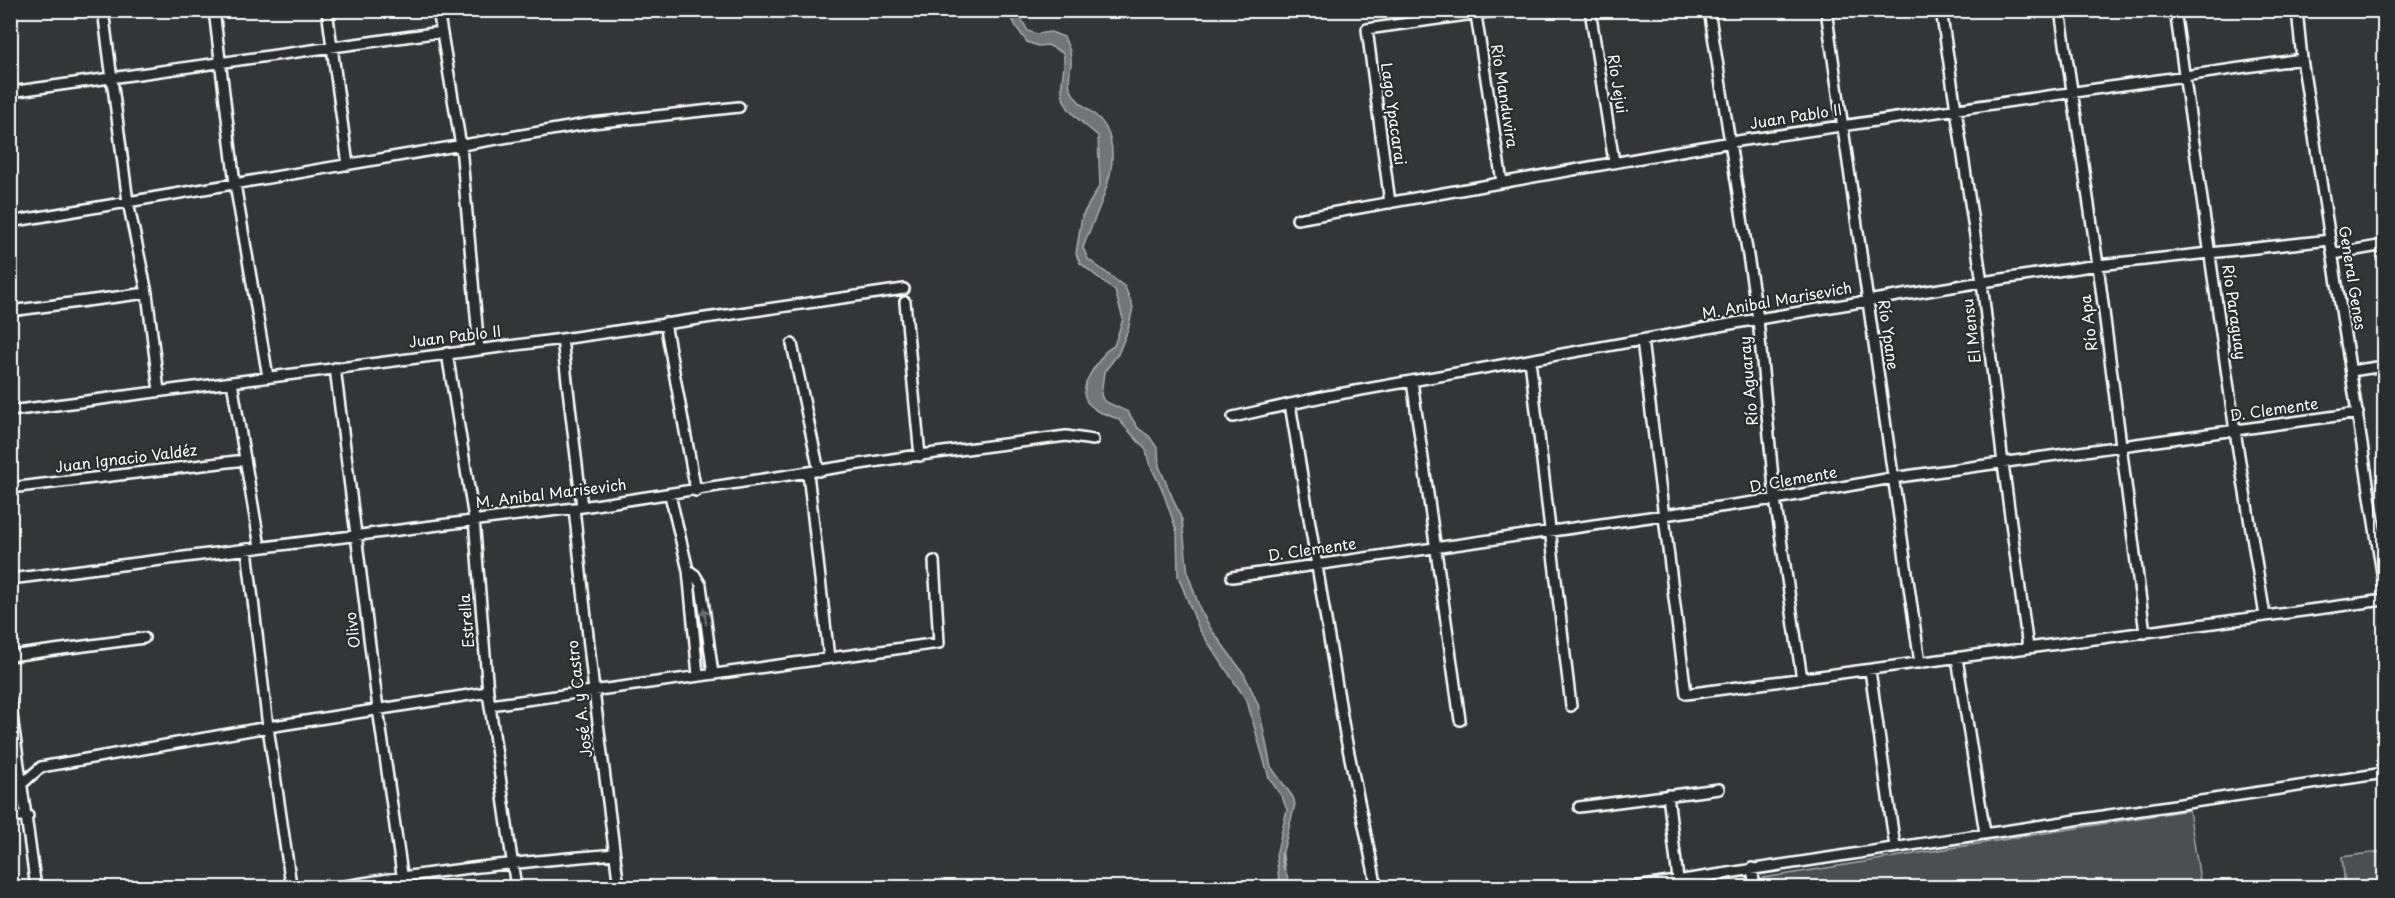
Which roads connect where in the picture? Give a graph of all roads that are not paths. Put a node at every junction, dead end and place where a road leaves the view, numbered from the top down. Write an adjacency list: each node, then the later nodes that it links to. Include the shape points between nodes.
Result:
1 (103, 10): 19 (street)
2 (214, 10): 17 (street)
3 (327, 10): 15 (street)
4 (438, 10): 14 (street)
5 (1502, 10): 13 (street)
6 (1590, 10): 27 (street, Río Jejui)
7 (1710, 10): 25 (street, Río Aguaray)
8 (1826, 10): 24 (street, Río Ypane)
9 (1941, 10): 23 (street, El Mensu)
10 (2060, 10): 20 (street, Río Apa)
11 (2175, 10): 18 (street, Río Paraguay)
12 (2297, 10): 16 (street, General Genes)
13 (1476, 15): 29 (street, Río Manduvira); 32 (street, Lago Ypacarai, via 1367,29)
14 (441, 32): 15 (street); 26 (street)
15 (332, 48): 17 (street); 28 (street)
16 (2302, 59): 18 (street, Juan Pablo II); 35 (street, General Genes)
17 (221, 64): 19 (street); 30 (street)
18 (2184, 75): 20 (street, Juan Pablo II); 37 (street, Río Paraguay)
19 (112, 77): 21 (street); 31 (street)
20 (2073, 91): 23 (street, Juan Pablo II); 39 (street, Río Apa)
21 (10, 92)
22 (739, 106): 26 (street, via 592,123)
23 (1956, 109): 24 (street, Juan Pablo II); 40 (street, El Mensu)
24 (1843, 125): 25 (street, Juan Pablo II); 43 (street, Río Ypane)
25 (1731, 142): 27 (street, Juan Pablo II); 46 (street, Río Aguaray)
26 (461, 146): 28 (street); 51 (street)
27 (1614, 162): 29 (street, Juan Pablo II)
28 (348, 165): 30 (street)
29 (1502, 182): 32 (street, Juan Pablo II)
30 (235, 184): 31 (street); 57 (street)
31 (128, 202): 34 (street); 42 (street)
32 (1390, 203): 33 (street, Juan Pablo II)
33 (1297, 219)
34 (10, 222)
35 (2330, 240): 37 (street, M. Anibal Marisevich); 38 (street, General Genes)
36 (2385, 245): 38 (street)
37 (2211, 252): 39 (street, M. Anibal Marisevich); 65 (street, Río Paraguay)
38 (2332, 254): 56 (street, General Genes)
39 (2098, 265): 40 (street, M. Anibal Marisevich); 67 (street, Río Apa)
40 (1982, 282): 43 (street, M. Anibal Marisevich); 70 (street, El Mensu)
41 (904, 290): 47 (street, Juan Pablo II)
42 (147, 293): 45 (street); 60 (street)
43 (1868, 300): 46 (street, M. Anibal Marisevich); 73 (street, Río Ypane)
44 (905, 302): 68 (street)
45 (10, 311)
46 (1758, 319): 49 (street, M. Anibal Marisevich); 77 (street, Río Aguaray)
47 (665, 323): 48 (street, Juan Pablo II); 75 (street)
48 (562, 339): 51 (street, Juan Pablo II); 78 (street, José A. y Castro)
49 (1642, 340): 53 (street, M. Anibal Marisevich); 79 (street)
50 (792, 344): 71 (street)
51 (479, 349): 52 (street, Juan Pablo II)
52 (447, 353): 55 (street, Juan Pablo II); 80 (street, Estrella)
53 (1530, 360): 58 (street, M. Anibal Marisevich); 81 (street)
54 (2385, 366): 56 (street)
55 (335, 368): 57 (street, Juan Pablo II); 82 (street, Olivo)
56 (2351, 371): 63 (street, General Genes)
57 (268, 377): 59 (street, Juan Pablo II)
58 (1412, 381): 61 (street, M. Anibal Marisevich); 84 (street)
59 (232, 382): 60 (street, Juan Pablo II); 69 (street)
60 (159, 391): 62 (street, Juan Pablo II)
61 (1290, 404): 64 (street, M. Anibal Marisevich); 87 (street)
62 (10, 411)
63 (2358, 413): 65 (street, D. Clemente); 89 (street, General Genes)
64 (1233, 417)
65 (2235, 431): 67 (street, D. Clemente); 94 (street, Río Paraguay)
66 (1093, 440): 68 (street, M. Anibal Marisevich, via 1066,436)
67 (2120, 447): 70 (street, D. Clemente); 95 (street, Río Apa)
68 (920, 456): 71 (street, M. Anibal Marisevich)
69 (245, 460): 74 (street, Juan Ignacio Valdéz); 83 (street)
70 (2003, 464): 73 (street, D. Clemente); 97 (street, El Mensu)
71 (819, 471): 72 (street, M. Anibal Marisevich)
72 (808, 473): 75 (street, M. Anibal Marisevich); 99 (street)
73 (1892, 478): 77 (street, D. Clemente); 101 (street, Río Ypane)
74 (10, 488)
75 (696, 491): 76 (street, M. Anibal Marisevich)
76 (670, 495): 78 (street, M. Anibal Marisevich); 88 (street)
77 (1775, 499): 79 (street, D. Clemente); 105 (street, Río Aguaray)
78 (578, 507): 80 (street, M. Anibal Marisevich); 106 (street, José A. y Castro)
79 (1663, 515): 81 (street, D. Clemente); 105 (street, via 1686,694)
80 (474, 519): 82 (street, M. Anibal Marisevich); 107 (street, Estrella)
81 (1551, 531): 84 (street, D. Clemente); 110 (street)
82 (357, 535): 83 (street, M. Anibal Marisevich); 111 (street, Olivo)
83 (260, 547): 85 (street, M. Anibal Marisevich)
84 (1435, 548): 87 (street, D. Clemente); 112 (street)
85 (247, 549): 91 (street, M. Anibal Marisevich); 113 (street)
86 (934, 561): 99 (street, via 939,643)
87 (1317, 565): 90 (street, D. Clemente); 134 (street, via 1345,734)
88 (688, 570): 103 (street, one-way to 88, via 701,585); 104 (street)
89 (2383, 572): 92 (street, General Genes)
90 (1232, 577)
91 (10, 579)
92 (2385, 586)
93 (2385, 600): 94 (street)
94 (2265, 616): 95 (street)
95 (2145, 633): 97 (street)
96 (144, 638): 98 (street)
97 (2028, 648): 100 (street)
98 (10, 656)
99 (829, 658): 103 (street)
100 (1957, 658): 101 (street); 121 (street)
101 (1920, 663): 102 (street)
102 (1870, 670): 105 (street); 122 (street)
103 (714, 674): 104 (street)
104 (698, 675): 106 (street)
105 (1802, 679)
106 (594, 691): 109 (street); 123 (street, José A. y Castro)
107 (488, 692): 109 (street, Estrella); 111 (street)
108 (10, 701): 115 (street)
109 (490, 705): 124 (street, Estrella)
110 (1571, 706)
111 (378, 709): 113 (street); 126 (street, Olivo)
112 (1460, 720)
113 (268, 727): 115 (street, via 41,767); 129 (street)
114 (2385, 773): 121 (street)
115 (23, 783): 120 (street)
116 (1719, 789): 117 (street)
117 (1668, 795): 118 (street); 127 (street)
118 (1579, 807)
119 (10, 816): 120 (street)
120 (28, 816): 128 (street)
121 (1985, 833): 122 (street)
122 (1895, 847): 125 (street)
123 (615, 854): 124 (street); 133 (street, José A. y Castro)
124 (512, 863): 126 (street); 132 (street, Estrella)
125 (1752, 868): 127 (street); 136 (street)
126 (402, 876): 130 (street); 131 (street, Olivo)
127 (1679, 884): 135 (street)
128 (36, 888)
129 (294, 888)
130 (334, 888)
131 (404, 888)
132 (516, 888)
133 (619, 888)
134 (1377, 888)
135 (1630, 888)
136 (1755, 888)

